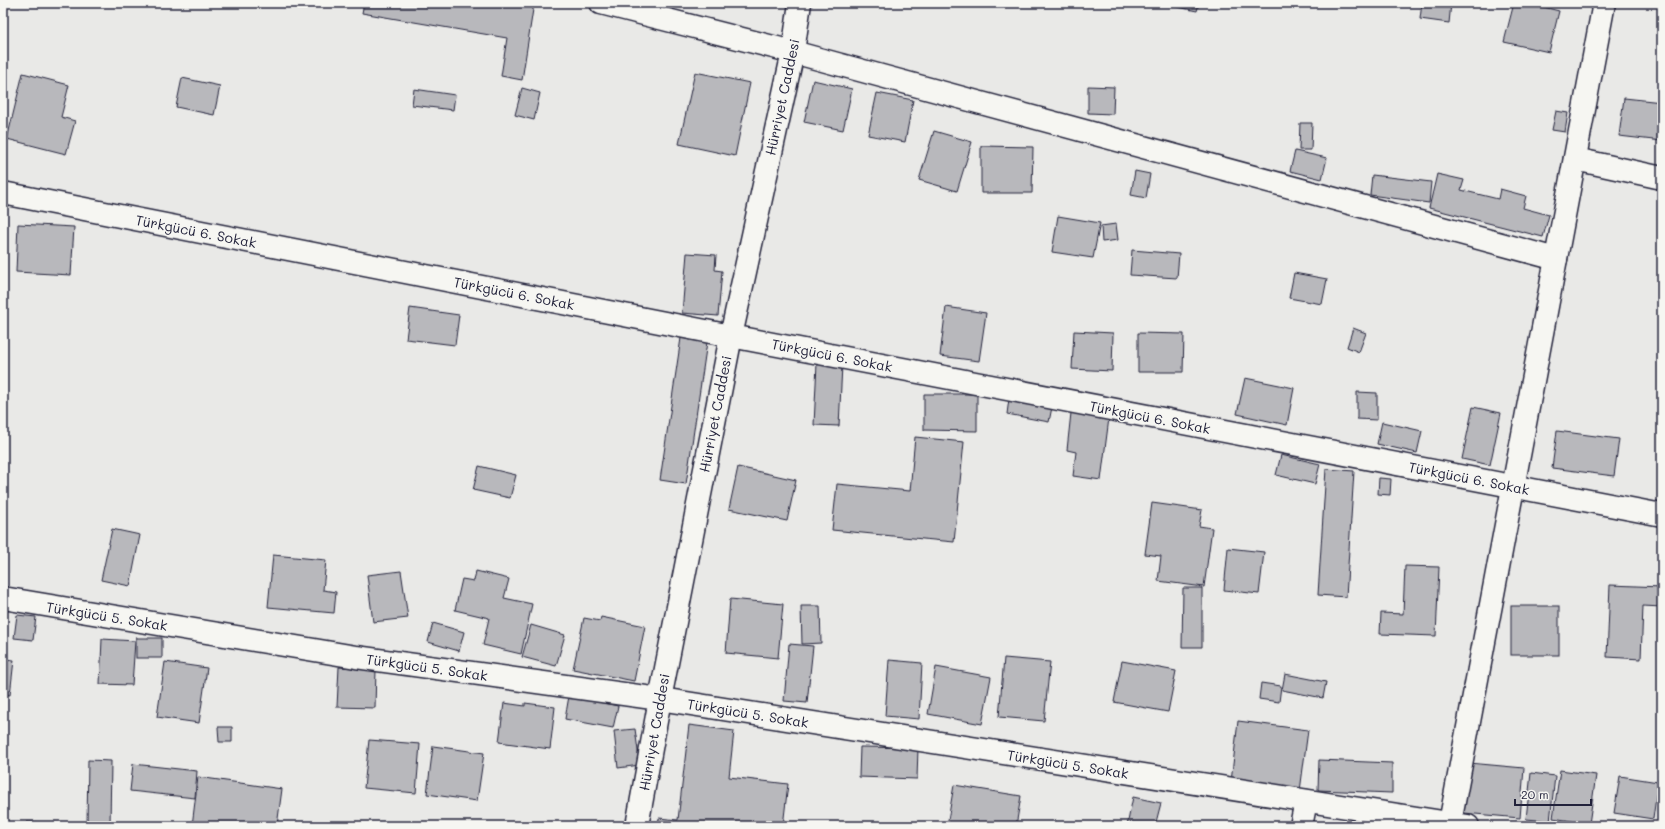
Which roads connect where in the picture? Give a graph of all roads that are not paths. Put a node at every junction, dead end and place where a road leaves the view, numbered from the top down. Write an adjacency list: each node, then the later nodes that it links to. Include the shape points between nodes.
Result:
1 (601, 3): 4 (street)
2 (800, 3): 4 (street, Hürriyet Caddesi)
3 (1604, 3): 5 (street)
4 (793, 52): 8 (street); 9 (street, Hürriyet Caddesi)
5 (1574, 159): 6 (street); 8 (street)
6 (1662, 178)
7 (3, 193): 9 (street, Türkgücü 6. Sokak)
8 (1556, 259): 10 (street)
9 (731, 336): 10 (street, Türkgücü 6. Sokak); 13 (street, Hürriyet Caddesi)
10 (1513, 487): 11 (street, Türkgücü 6. Sokak); 15 (street)
11 (1662, 515)
12 (3, 598): 13 (street, Türkgücü 5. Sokak, via 356,657)
13 (660, 699): 14 (street, Türkgücü 5. Sokak); 16 (street, Hürriyet Caddesi)
14 (1306, 801): 15 (street, Türkgücü 5. Sokak); 17 (street)
15 (1459, 825)
16 (637, 826)
17 (1301, 826)

